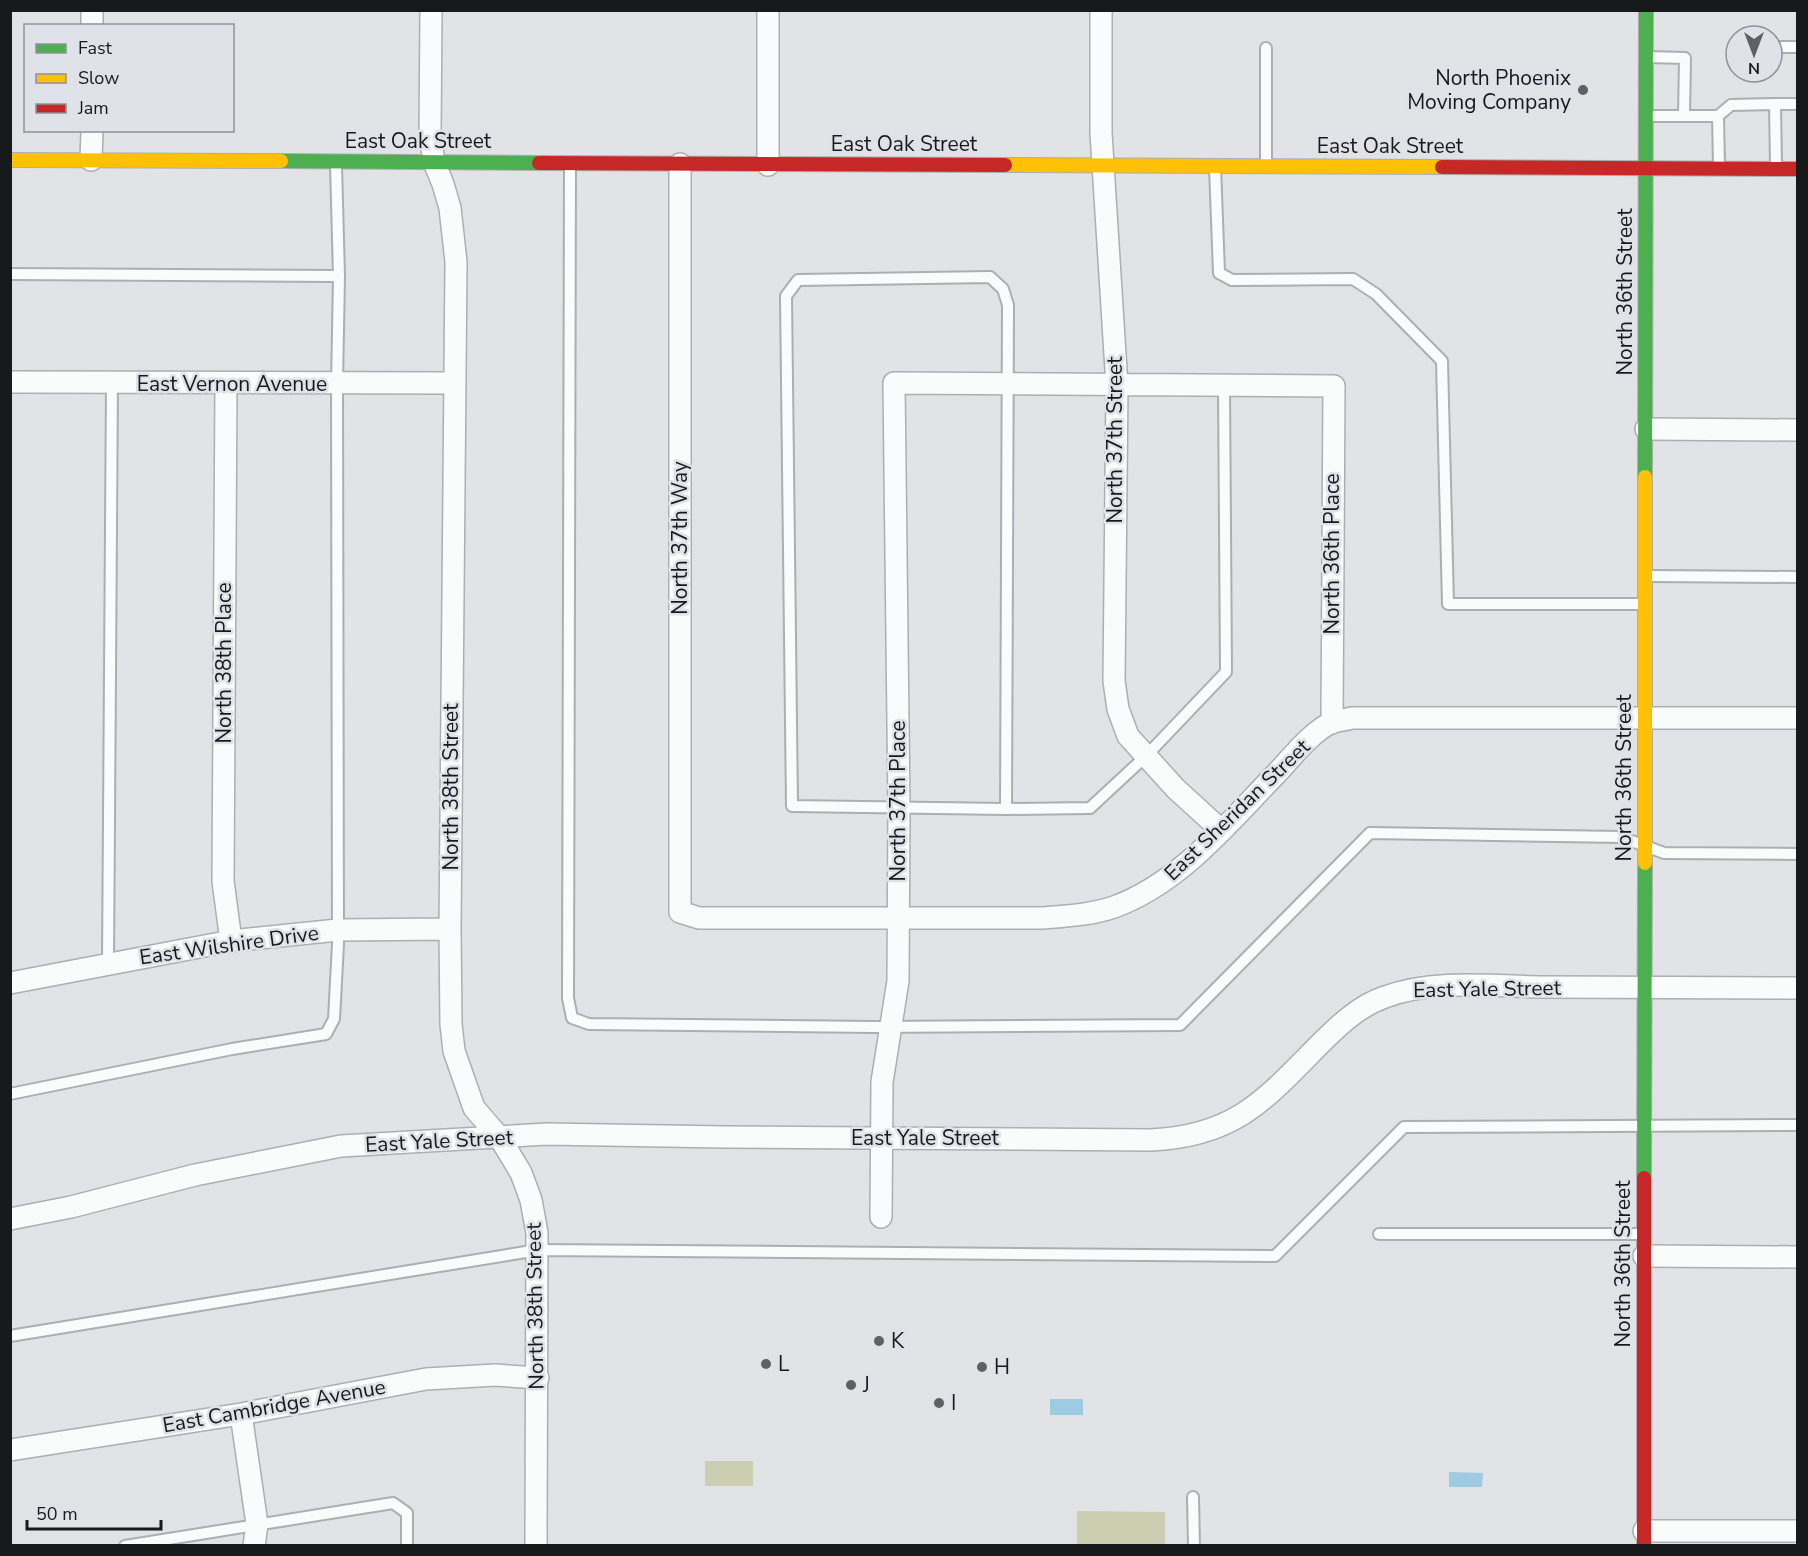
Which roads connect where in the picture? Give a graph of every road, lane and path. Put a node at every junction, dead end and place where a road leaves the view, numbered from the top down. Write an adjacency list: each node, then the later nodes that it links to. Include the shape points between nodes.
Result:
1 (431, 10): 16 (street, North 38th Street, via 430,135)
2 (768, 10): 19 (street)
3 (1101, 10): 20 (street, North 37th Street)
4 (1646, 10): 6 (street, North 36th Street)
5 (1266, 48): 22 (lane)
6 (1646, 57): 9 (street, North 36th Street); 10 (lane, via 1685,58)
7 (1775, 104): 8 (lane); 11 (lane, via 1731,105); 25 (lane)
8 (1797, 104)
9 (1646, 116): 10 (lane); 23 (street, North 36th Street)
10 (1684, 116): 11 (lane)
11 (1718, 116): 24 (lane)
12 (92, 132): 14 (street)
13 (10, 160): 14 (street, East Oak Street)
14 (92, 160): 15 (street, East Oak Street)
15 (336, 161): 16 (street, East Oak Street); 28 (lane)
16 (434, 162): 17 (street, East Oak Street); 31 (street, North 38th Street, via 450,208 456,262)
17 (570, 163): 18 (street, East Oak Street); 60 (lane, via 568,998 572,1018 589,1024)
18 (680, 164): 19 (street, East Oak Street); 51 (street, North 37th Way)
19 (768, 165): 20 (street, East Oak Street)
20 (1104, 166): 21 (street, East Oak Street); 36 (street, North 37th Street)
21 (1215, 167): 22 (street, East Oak Street); 41 (lane, via 1219,273 1232,280 1353,279 1376,294 1442,361 1448,604)
22 (1266, 167): 23 (street, East Oak Street)
23 (1646, 168): 24 (street, East Oak Street); 37 (street, North 36th Street)
24 (1719, 168): 25 (street, East Oak Street)
25 (1776, 169): 26 (street, East Oak Street)
26 (1797, 169)
27 (10, 274): 28 (lane)
28 (339, 276): 33 (lane)
29 (10, 382): 30 (street, East Vernon Avenue)
30 (112, 383): 32 (street, East Vernon Avenue); 56 (lane)
31 (454, 383): 33 (street, East Vernon Avenue); 53 (street, North 38th Street)
32 (226, 384): 33 (street, East Vernon Avenue); 55 (street, North 38th Place, via 223,881)
33 (336, 384): 54 (lane)
34 (1007, 385): 36 (street); 46 (street, North 37th Place, via 894,383); 46 (lane, via 1008,305 1003,289 990,277 798,280 786,296 792,806); 47 (lane)
35 (1224, 385): 36 (street); 44 (street, North 36th Place, via 1334,386); 45 (lane, via 1226,672)
36 (1117, 386): 45 (street, North 37th Street, via 1114,681 1118,709 1128,736)
37 (1646, 429): 38 (street); 39 (street, North 36th Street)
38 (1797, 430)
39 (1645, 576): 40 (lane); 41 (street, North 36th Street)
40 (1797, 577)
41 (1645, 604): 42 (street, North 36th Street)
42 (1644, 718): 43 (street, East Sheridan Street); 44 (street, East Sheridan Street, via 1372,717); 49 (street, North 36th Street)
43 (1797, 718)
44 (1332, 723): 48 (street, East Sheridan Street, via 1310,739)
45 (1146, 756): 47 (lane, via 1090,808); 48 (street, North 37th Street)
46 (899, 808): 47 (lane); 52 (street, North 37th Place)
47 (1006, 809)
48 (1221, 830): 52 (street, East Sheridan Street, via 1168,879 1113,907 1042,918)
49 (1645, 846): 50 (lane, via 1664,853); 58 (street, North 36th Street); 60 (lane, via 1621,837 1370,833 1180,1025)
50 (1797, 854)
51 (680, 912): 52 (street, East Sheridan Street, via 699,918)
52 (898, 918): 60 (street, North 37th Place, via 898,981)
53 (450, 929): 54 (street, East Wilshire Drive); 65 (street, North 38th Street, via 454,1051 474,1108)
54 (338, 930): 55 (street, East Wilshire Drive); 61 (lane, via 334,1019 326,1034)
55 (231, 941): 56 (street, East Wilshire Drive)
56 (108, 963): 57 (street, East Wilshire Drive)
57 (10, 983)
58 (1645, 987): 59 (street, East Yale Street); 62 (street, North 36th Street); 64 (street, East Yale Street, via 1407,989 1356,1012 1257,1105 1231,1122 1177,1139)
59 (1797, 988)
60 (891, 1027): 64 (street, North 37th Place, via 882,1082)
61 (10, 1094)
62 (1644, 1125): 63 (lane); 69 (street, North 36th Street); 70 (lane, via 1404,1127 1275,1256)
63 (1797, 1125)
64 (882, 1137): 65 (street, East Yale Street, via 547,1134); 66 (street, North 37th Place)
65 (500, 1138): 67 (street, East Yale Street, via 341,1146 195,1175); 70 (street, North 38th Street, via 521,1173 531,1200)
66 (881, 1217)
67 (10, 1219)
68 (1379, 1234): 69 (lane)
69 (1644, 1234): 71 (street, North 36th Street)
70 (538, 1250): 73 (lane); 74 (street, North 38th Street)
71 (1644, 1256): 72 (street); 80 (street, North 36th Street)
72 (1797, 1257)
73 (10, 1336)
74 (538, 1378): 75 (street, East Cambridge Avenue, via 495,1375 426,1379); 84 (street, North 38th Street)
75 (241, 1414): 76 (street, East Cambridge Avenue); 78 (street)
76 (10, 1450)
77 (1193, 1497): 85 (lane)
78 (257, 1524): 81 (lane); 82 (street); 83 (lane, via 393,1503 407,1513)
79 (1797, 1532): 80 (street)
80 (1644, 1538)
81 (125, 1545)
82 (254, 1545)
83 (407, 1545)
84 (536, 1545)
85 (1194, 1545)

